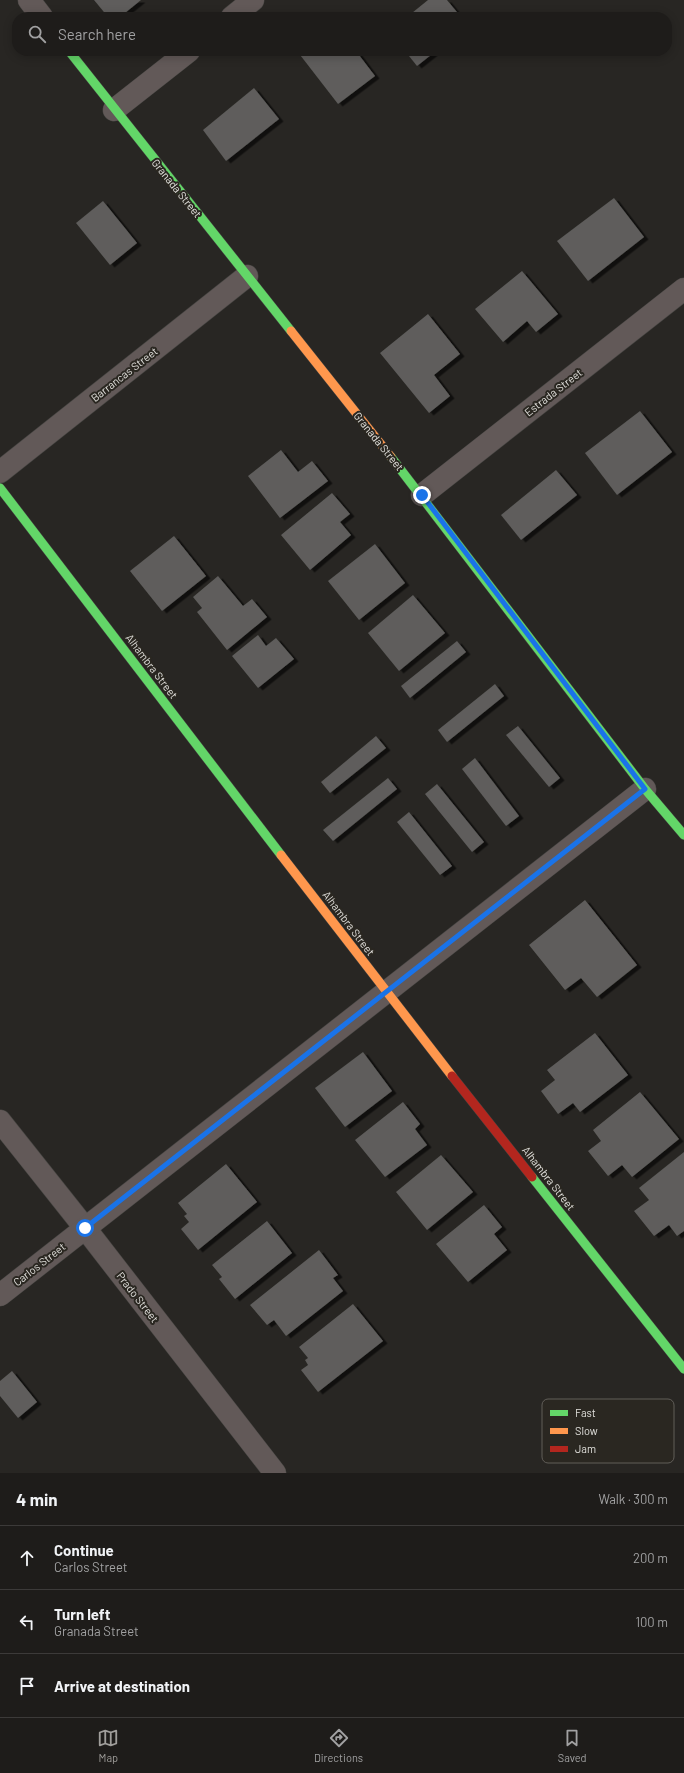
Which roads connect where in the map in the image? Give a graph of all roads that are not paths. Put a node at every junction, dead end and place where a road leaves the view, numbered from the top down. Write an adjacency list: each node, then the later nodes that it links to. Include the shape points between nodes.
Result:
1 (29, 0): 3 (street)
2 (253, 0): 4 (street)
3 (38, 12)
4 (238, 12)
5 (73, 56): 7 (street, Granada Street)
6 (183, 56): 7 (street)
7 (114, 110): 8 (street, Granada Street)
8 (247, 276): 10 (street, Barrancas Street); 12 (street, Granada Street)
9 (684, 289): 12 (street, Estrada Street)
10 (0, 472)
11 (0, 488): 15 (street, Alhambra Street)
12 (422, 495): 13 (street, Granada Street)
13 (645, 789): 14 (street, Granada Street); 15 (street, Carlos Street)
14 (684, 835)
15 (386, 992): 17 (street, Carlos Street); 19 (street, Alhambra Street)
16 (0, 1122): 17 (street, Prado Street)
17 (85, 1228): 18 (street, Carlos Street); 20 (street, Prado Street)
18 (0, 1295)
19 (684, 1369)
20 (275, 1473)

